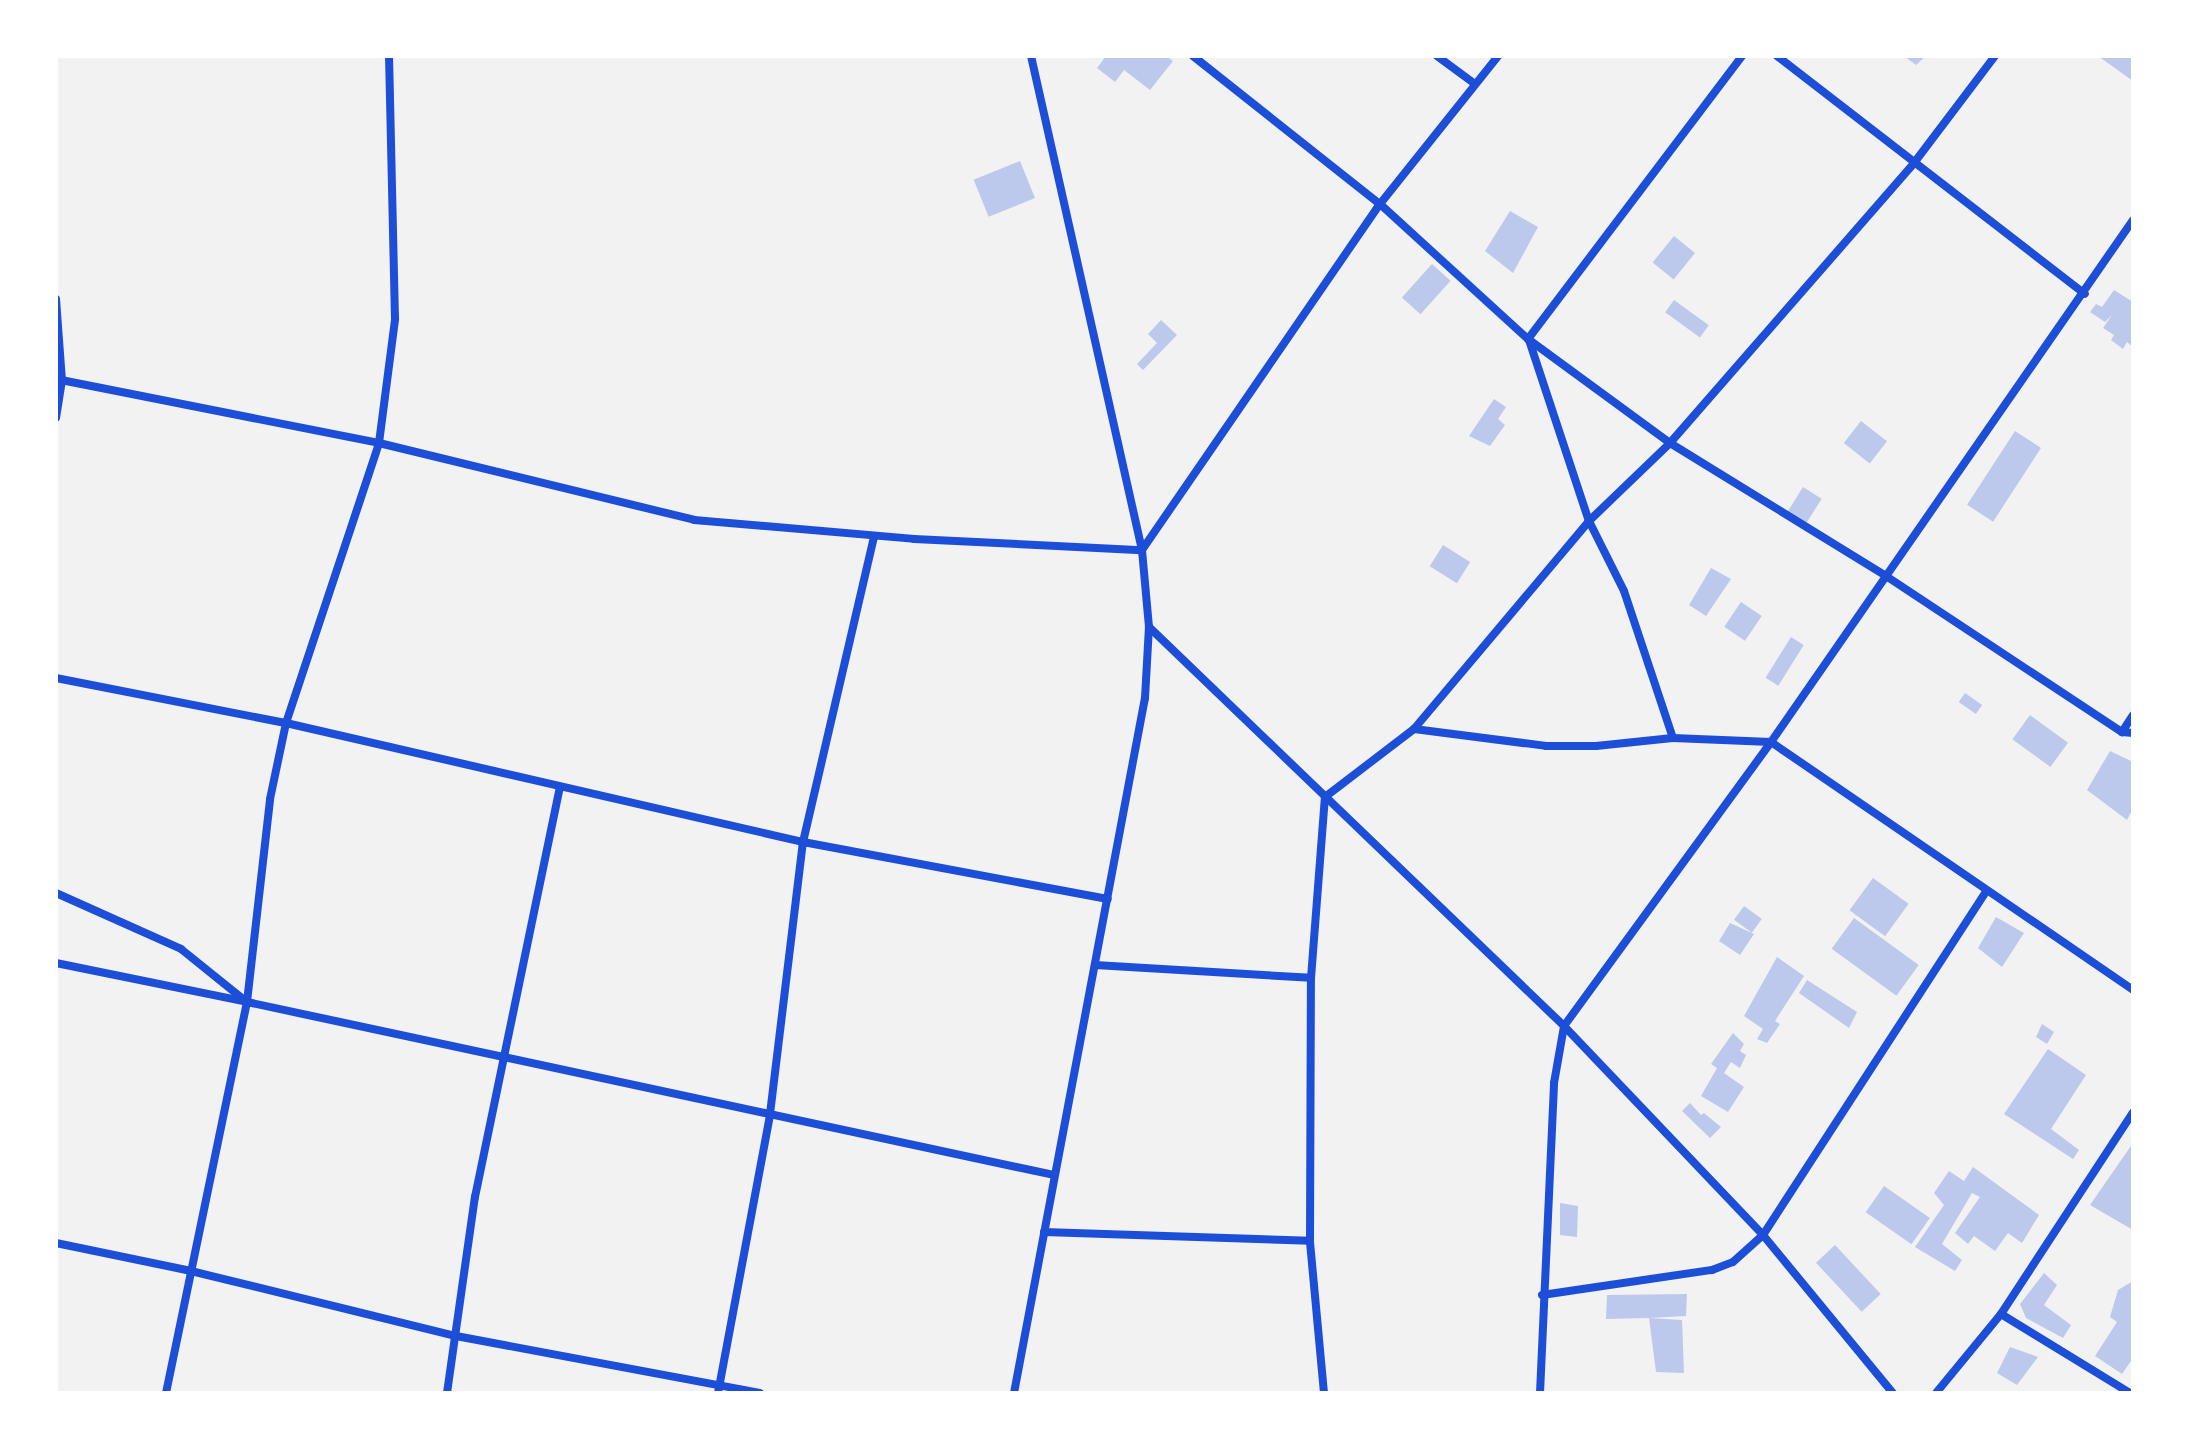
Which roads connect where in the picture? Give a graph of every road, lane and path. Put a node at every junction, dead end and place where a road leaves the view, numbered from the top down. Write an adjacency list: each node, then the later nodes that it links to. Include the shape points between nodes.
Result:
1 (389, 56): 18 (street, via 395,319)
2 (1031, 56): 22 (street)
3 (1193, 56): 11 (street)
4 (1437, 56): 9 (street)
5 (1498, 56): 9 (street)
6 (1742, 56): 15 (street)
7 (1777, 56): 10 (street)
8 (1995, 56): 10 (street)
9 (1475, 84): 11 (street)
10 (1914, 163): 13 (street); 19 (street)
11 (1380, 204): 15 (street); 22 (street)
12 (2133, 220): 13 (street)
13 (2085, 294): 23 (street)
14 (56, 299): 16 (street)
15 (1528, 339): 19 (street); 20 (street)
16 (59, 380): 17 (street); 18 (street)
17 (56, 418)
18 (379, 443): 21 (street, via 694,520); 27 (street)
19 (1670, 443): 20 (street); 23 (street)
20 (1589, 521): 28 (street); 31 (street, via 1624,591)
21 (874, 536): 22 (street); 35 (street)
22 (1142, 550): 24 (street)
23 (1886, 576): 29 (street); 32 (street)
24 (1149, 627): 34 (street); 38 (street, via 1145,698)
25 (56, 678): 27 (street)
26 (2133, 715): 29 (street)
27 (286, 723): 33 (street); 43 (street, via 270,799)
28 (1414, 729): 31 (street, via 1546,746); 34 (street)
29 (2122, 732): 30 (street)
30 (2133, 733)
31 (1673, 738): 32 (street)
32 (1771, 742): 36 (street); 44 (street)
33 (560, 787): 35 (street); 45 (street)
34 (1325, 797): 41 (street); 44 (street)
35 (803, 842): 38 (street); 47 (street)
36 (1986, 891): 42 (street); 50 (street)
37 (56, 893): 43 (street, via 181,949)
38 (1108, 899): 40 (street)
39 (56, 963): 43 (street)
40 (1095, 965): 41 (street); 48 (street)
41 (1311, 978): 51 (street)
42 (2133, 990)
43 (247, 1002): 45 (street); 53 (street)
44 (1564, 1026): 50 (street); 54 (street, via 1554,1083)
45 (504, 1057): 47 (street); 56 (street, via 475,1197)
46 (2133, 1112): 55 (street)
47 (770, 1114): 48 (street); 57 (street)
48 (1054, 1175): 49 (street)
49 (1044, 1232): 51 (street); 61 (street)
50 (1763, 1235): 54 (street, via 1733,1262 1712,1270); 64 (street)
51 (1310, 1241): 62 (street)
52 (56, 1243): 53 (street)
53 (191, 1271): 56 (street); 58 (street)
54 (1542, 1295): 63 (street)
55 (2001, 1314): 65 (street); 66 (street)
56 (456, 1336): 57 (street); 59 (street)
57 (718, 1389): 60 (street)
58 (166, 1393)
59 (447, 1393)
60 (760, 1393)
61 (1014, 1393)
62 (1324, 1393)
63 (1540, 1393)
64 (1893, 1393)
65 (1936, 1393)
66 (2130, 1393)

